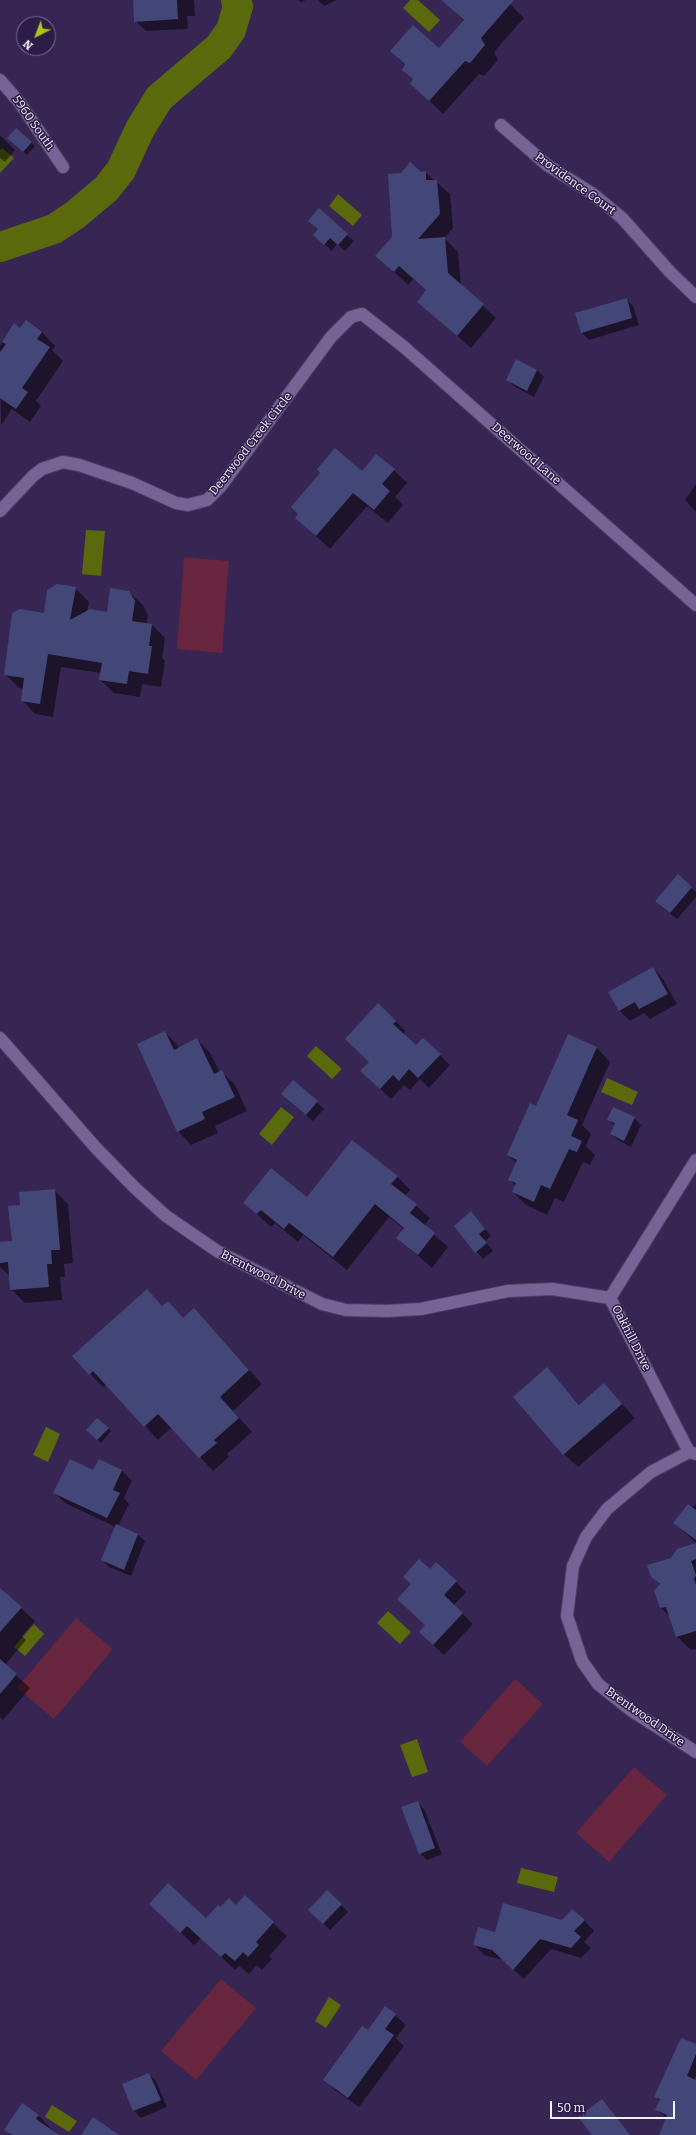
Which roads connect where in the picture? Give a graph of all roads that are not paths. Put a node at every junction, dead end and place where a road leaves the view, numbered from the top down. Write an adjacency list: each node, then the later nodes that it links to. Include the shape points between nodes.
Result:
1 (0, 80): 3 (street, 5960 South, via 20,103)
2 (501, 125): 4 (street, Providence Court, via 547,165 593,194 622,218)
3 (63, 167)
4 (696, 297)
5 (351, 317): 6 (street, Deerwood Creek Circle, via 331,337 221,486 207,500 188,505 176,503 132,483 63,462 42,468); 7 (street, Deerwood Lane, via 362,314 404,347)
6 (0, 511)
7 (696, 605)
8 (0, 1038): 10 (street, Brentwood Drive, via 96,1148 166,1216 217,1251 322,1304 346,1310 421,1309 508,1291 552,1289)
9 (696, 1160): 10 (street, Oakhill Drive)
10 (610, 1298): 11 (street, Oakhill Drive)
11 (693, 1453): 12 (street, Brentwood Drive, via 651,1472 607,1509 598,1520 586,1537 574,1566 567,1616 582,1661 598,1684 632,1711)
12 (696, 1752)

